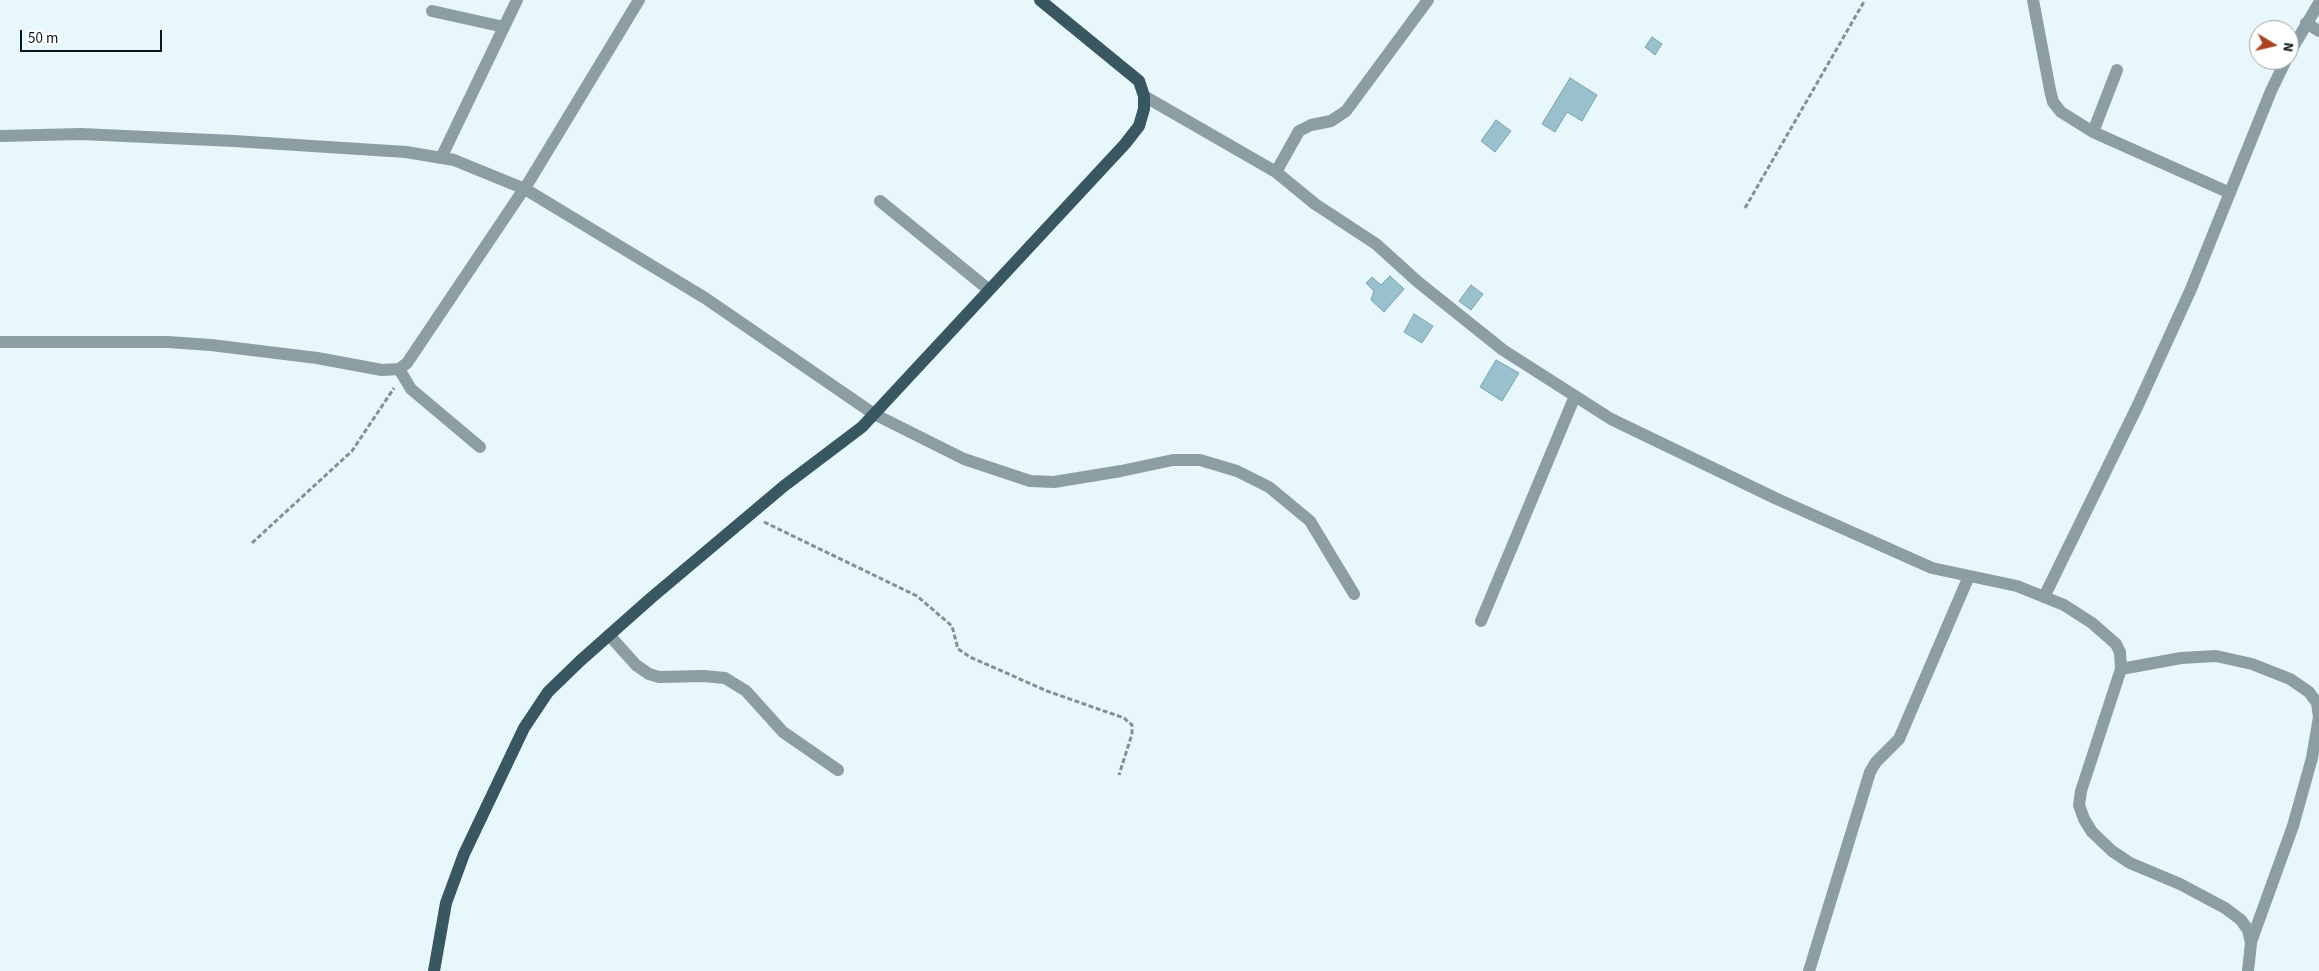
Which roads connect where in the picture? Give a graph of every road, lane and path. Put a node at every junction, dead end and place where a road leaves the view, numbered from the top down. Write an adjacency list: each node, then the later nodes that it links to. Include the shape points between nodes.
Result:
1 (517, 0): 10 (street)
2 (639, 0): 20 (street)
3 (1040, 0): 15 (main road, via 1139,81)
4 (1428, 0): 19 (street, via 1346,111 1331,121 1299,131)
5 (1865, 0): 23 (path)
6 (2033, 0): 16 (street, via 2053,102 2061,112)
7 (2319, 3): 9 (street)
8 (432, 11): 10 (street)
9 (2306, 23): 11 (street); 12 (street)
10 (504, 27): 18 (street)
11 (2319, 31)
12 (2299, 36)
13 (2117, 70): 16 (street)
14 (2281, 70): 21 (street)
15 (1144, 96): 19 (street); 24 (main road, via 1139,126)
16 (2093, 132): 21 (street)
17 (0, 136): 18 (street, via 82,134 234,141 406,152)
18 (442, 158): 20 (street)
19 (1276, 172): 27 (street, via 1315,204 1376,244 1503,350)
20 (525, 189): 26 (street); 28 (street, via 705,298)
21 (2230, 193): 34 (street, via 2191,290)
22 (880, 201): 24 (street)
23 (1745, 208)
24 (988, 289): 28 (main road)
25 (0, 342): 26 (street, via 126,340 203,344)
26 (400, 372): 29 (street, via 411,389); 31 (path, via 371,426 352,452)
27 (1575, 396): 32 (street, via 1612,419 1777,499 1932,568); 35 (street)
28 (874, 414): 30 (main road, via 862,427); 33 (street, via 964,459 1030,481 1054,482 1173,460 1200,460 1237,471 1270,487 1310,521)
29 (480, 447)
30 (750, 515): 36 (main road); 39 (path, via 917,596 952,626 958,649 970,657 1047,692 1124,718 1132,725 1132,734)
31 (252, 543)
32 (1969, 576): 34 (street, via 2017,586); 42 (street, via 1902,733 1870,772)
33 (1354, 594)
34 (2044, 597): 37 (street, via 2092,623 2116,644)
35 (1481, 621)
36 (609, 635): 38 (street, via 636,665 649,674 724,678 746,691 784,732); 41 (main road, via 548,692 524,728 464,854 446,903)
37 (2121, 669): 40 (street, via 2082,790 2079,805 2084,819 2092,832 2130,863 2225,908 2241,920 2248,930); 40 (street, via 2181,658 2216,656 2252,664 2290,679 2317,703 2319,717 2312,758 2293,826)
38 (838, 770)
39 (1119, 775)
40 (2251, 944): 43 (street)
41 (434, 971)
42 (1809, 971)
43 (2248, 971)

